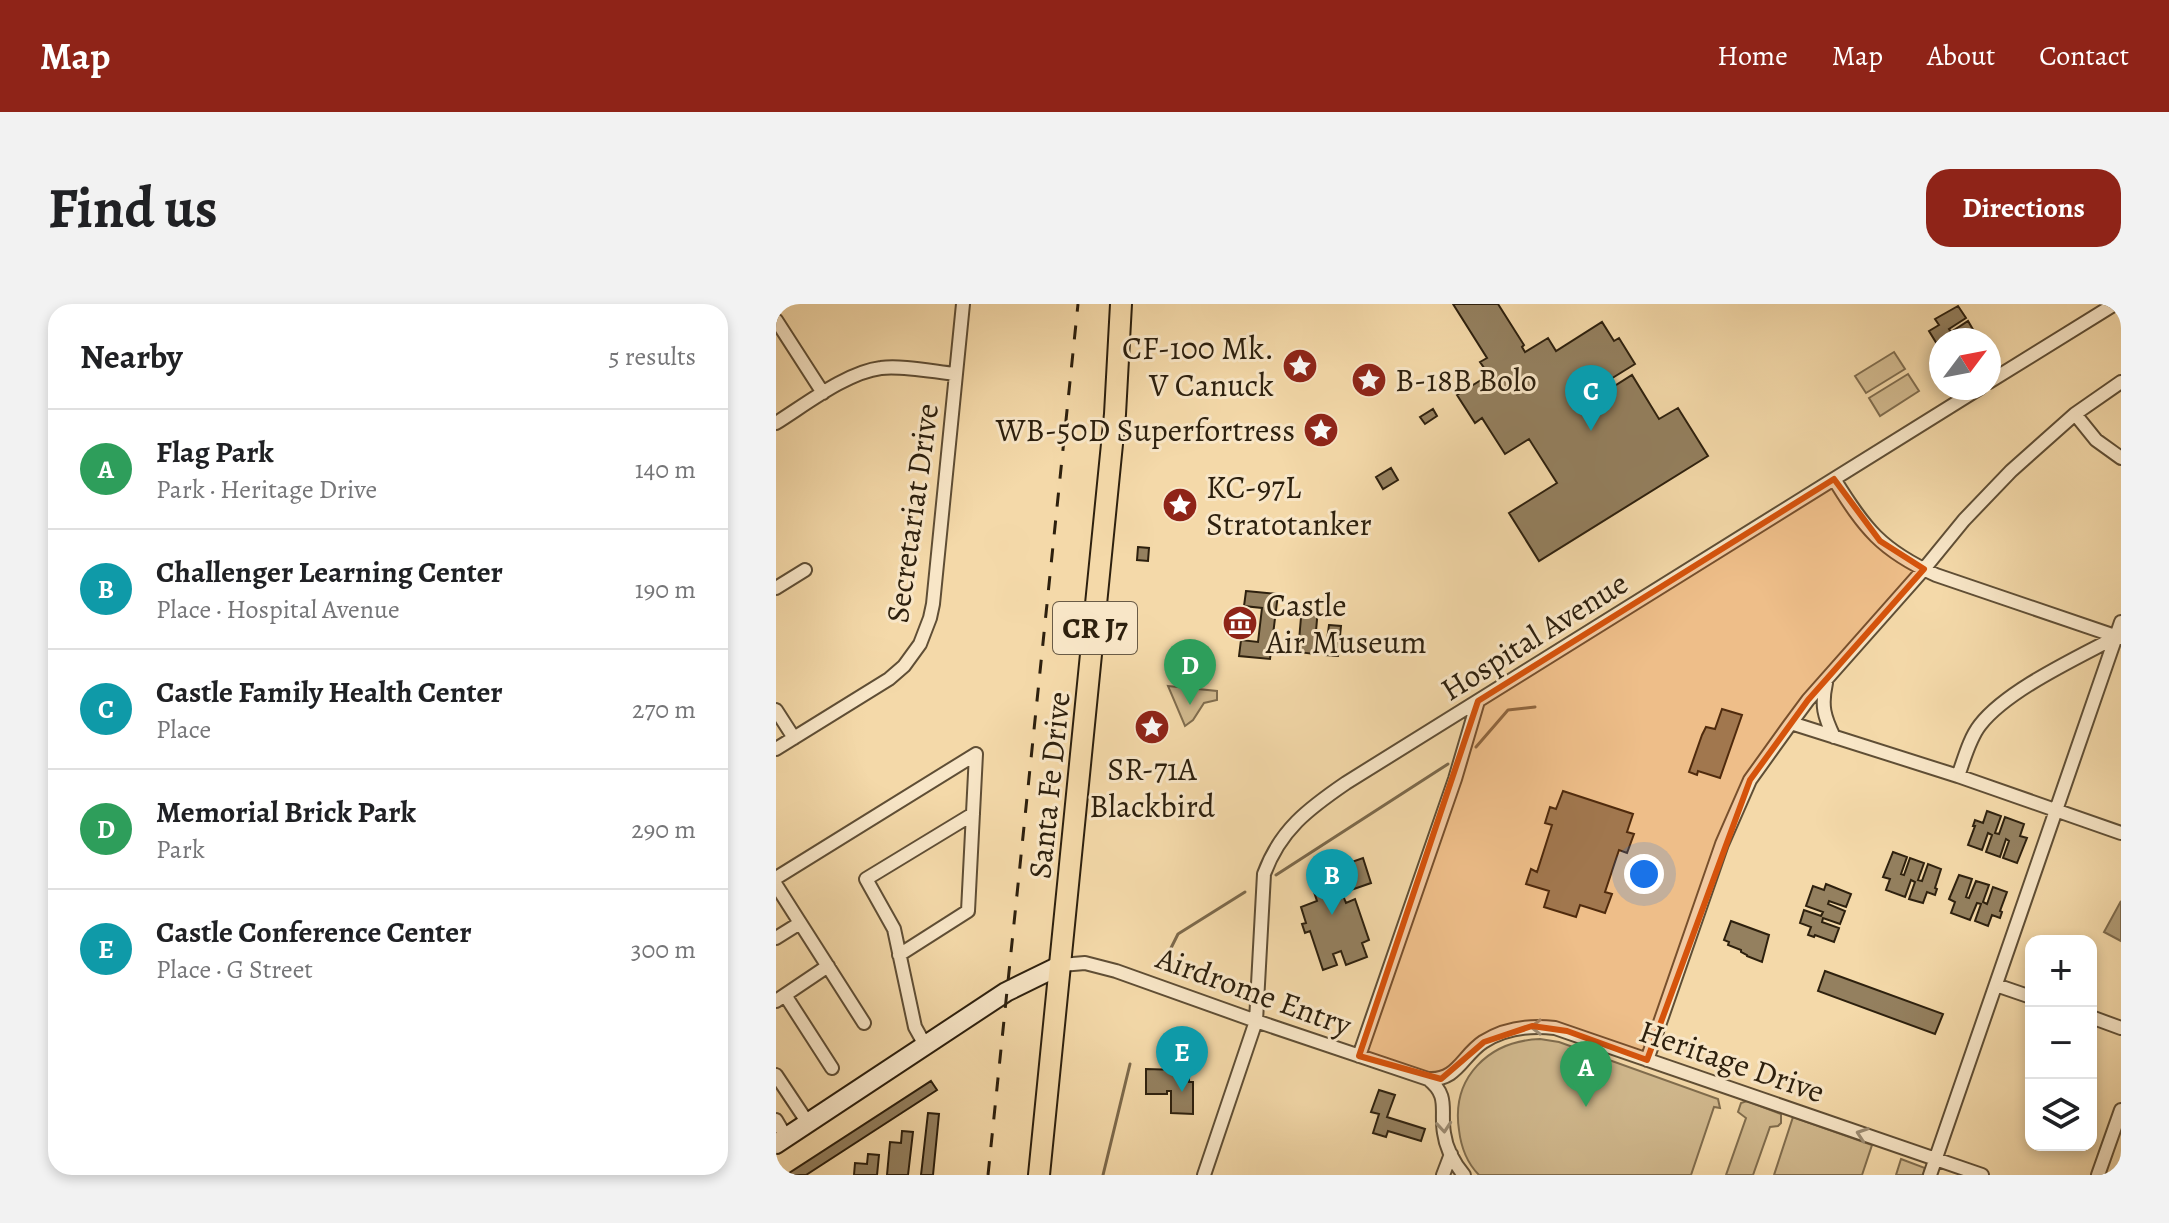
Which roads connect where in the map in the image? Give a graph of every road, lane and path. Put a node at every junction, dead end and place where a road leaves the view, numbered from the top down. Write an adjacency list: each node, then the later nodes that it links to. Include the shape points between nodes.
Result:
1 (963, 304): 5 (street, Secretariat Drive)
2 (1121, 304): 35 (main road, Santa Fe Drive / CR J7)
3 (2115, 304): 6 (street)
4 (776, 320): 8 (street)
5 (956, 374): 8 (street, via 884,367); 24 (street, Secretariat Drive, via 926,631 913,655 889,679)
6 (2001, 375)
7 (2121, 382): 10 (street)
8 (823, 393): 11 (street)
9 (1961, 400): 13 (street, Hospital Avenue)
10 (2075, 414): 12 (street, via 2096,440); 14 (street, via 2011,471)
11 (776, 423)
12 (2121, 458)
13 (1834, 479): 14 (street, via 1880,541); 20 (street, Hospital Avenue)
14 (1924, 569): 18 (street); 19 (street)
15 (805, 570): 16 (street)
16 (776, 588)
17 (2121, 622): 18 (street)
18 (2119, 637): 26 (street, via 2059,667 1995,709 1978,727); 27 (street)
19 (1827, 679): 22 (street); 23 (street, via 1822,702)
20 (1478, 701): 41 (street, Hospital Avenue, via 1315,804 1289,828 1264,874); 45 (street)
21 (776, 710): 24 (street)
22 (1791, 723): 23 (street); 46 (street, via 1750,780 1722,844)
23 (1834, 737): 26 (street)
24 (794, 738): 25 (street, Secretariat Drive)
25 (776, 749)
26 (1958, 776): 27 (street)
27 (2056, 810): 29 (street); 37 (street)
28 (973, 814): 30 (street, via 976,754); 34 (street, via 968,911); 34 (street, via 866,879 894,929)
29 (2121, 833)
30 (776, 878)
31 (776, 885): 32 (street)
32 (800, 923): 33 (street); 36 (street)
33 (776, 938)
34 (899, 955): 44 (street, via 915,1027)
35 (1061, 965): 41 (street, Airdrome Entry, via 1098,965); 44 (main road, via 1006,992); 57 (main road, Santa Fe Drive / CR J7)
36 (828, 966): 39 (street); 42 (street)
37 (1996, 985): 38 (street); 56 (street)
38 (2025, 995)
39 (780, 998): 47 (street)
40 (2097, 1019): 43 (street)
41 (1256, 1021): 45 (street, Airdrome Entry); 58 (street, Hospital Avenue)
42 (864, 1023)
43 (2121, 1028)
44 (925, 1045): 52 (main road)
45 (1359, 1056): 49 (street, Airdrome Entry)
46 (1647, 1060): 49 (street, Heritage Drive, one-way to 49, via 1567,1031 1532,1026 1491,1038 1450,1075); 56 (street, Heritage Drive, one-way to 46)
47 (832, 1068)
48 (776, 1075): 52 (street)
49 (1428, 1079): 55 (street, one-way to 55, via 1443,1097 1444,1133)
50 (2121, 1110): 54 (street)
51 (776, 1120): 53 (street)
52 (808, 1123): 53 (main road)
53 (781, 1140)
54 (2116, 1140): 63 (street)
55 (1451, 1154): 59 (street); 60 (street)
56 (1936, 1159): 61 (street); 62 (street, Heritage Drive)
57 (1039, 1175)
58 (1204, 1175)
59 (1443, 1175)
60 (1464, 1175)
61 (1930, 1175)
62 (1982, 1175)
63 (2098, 1175)

